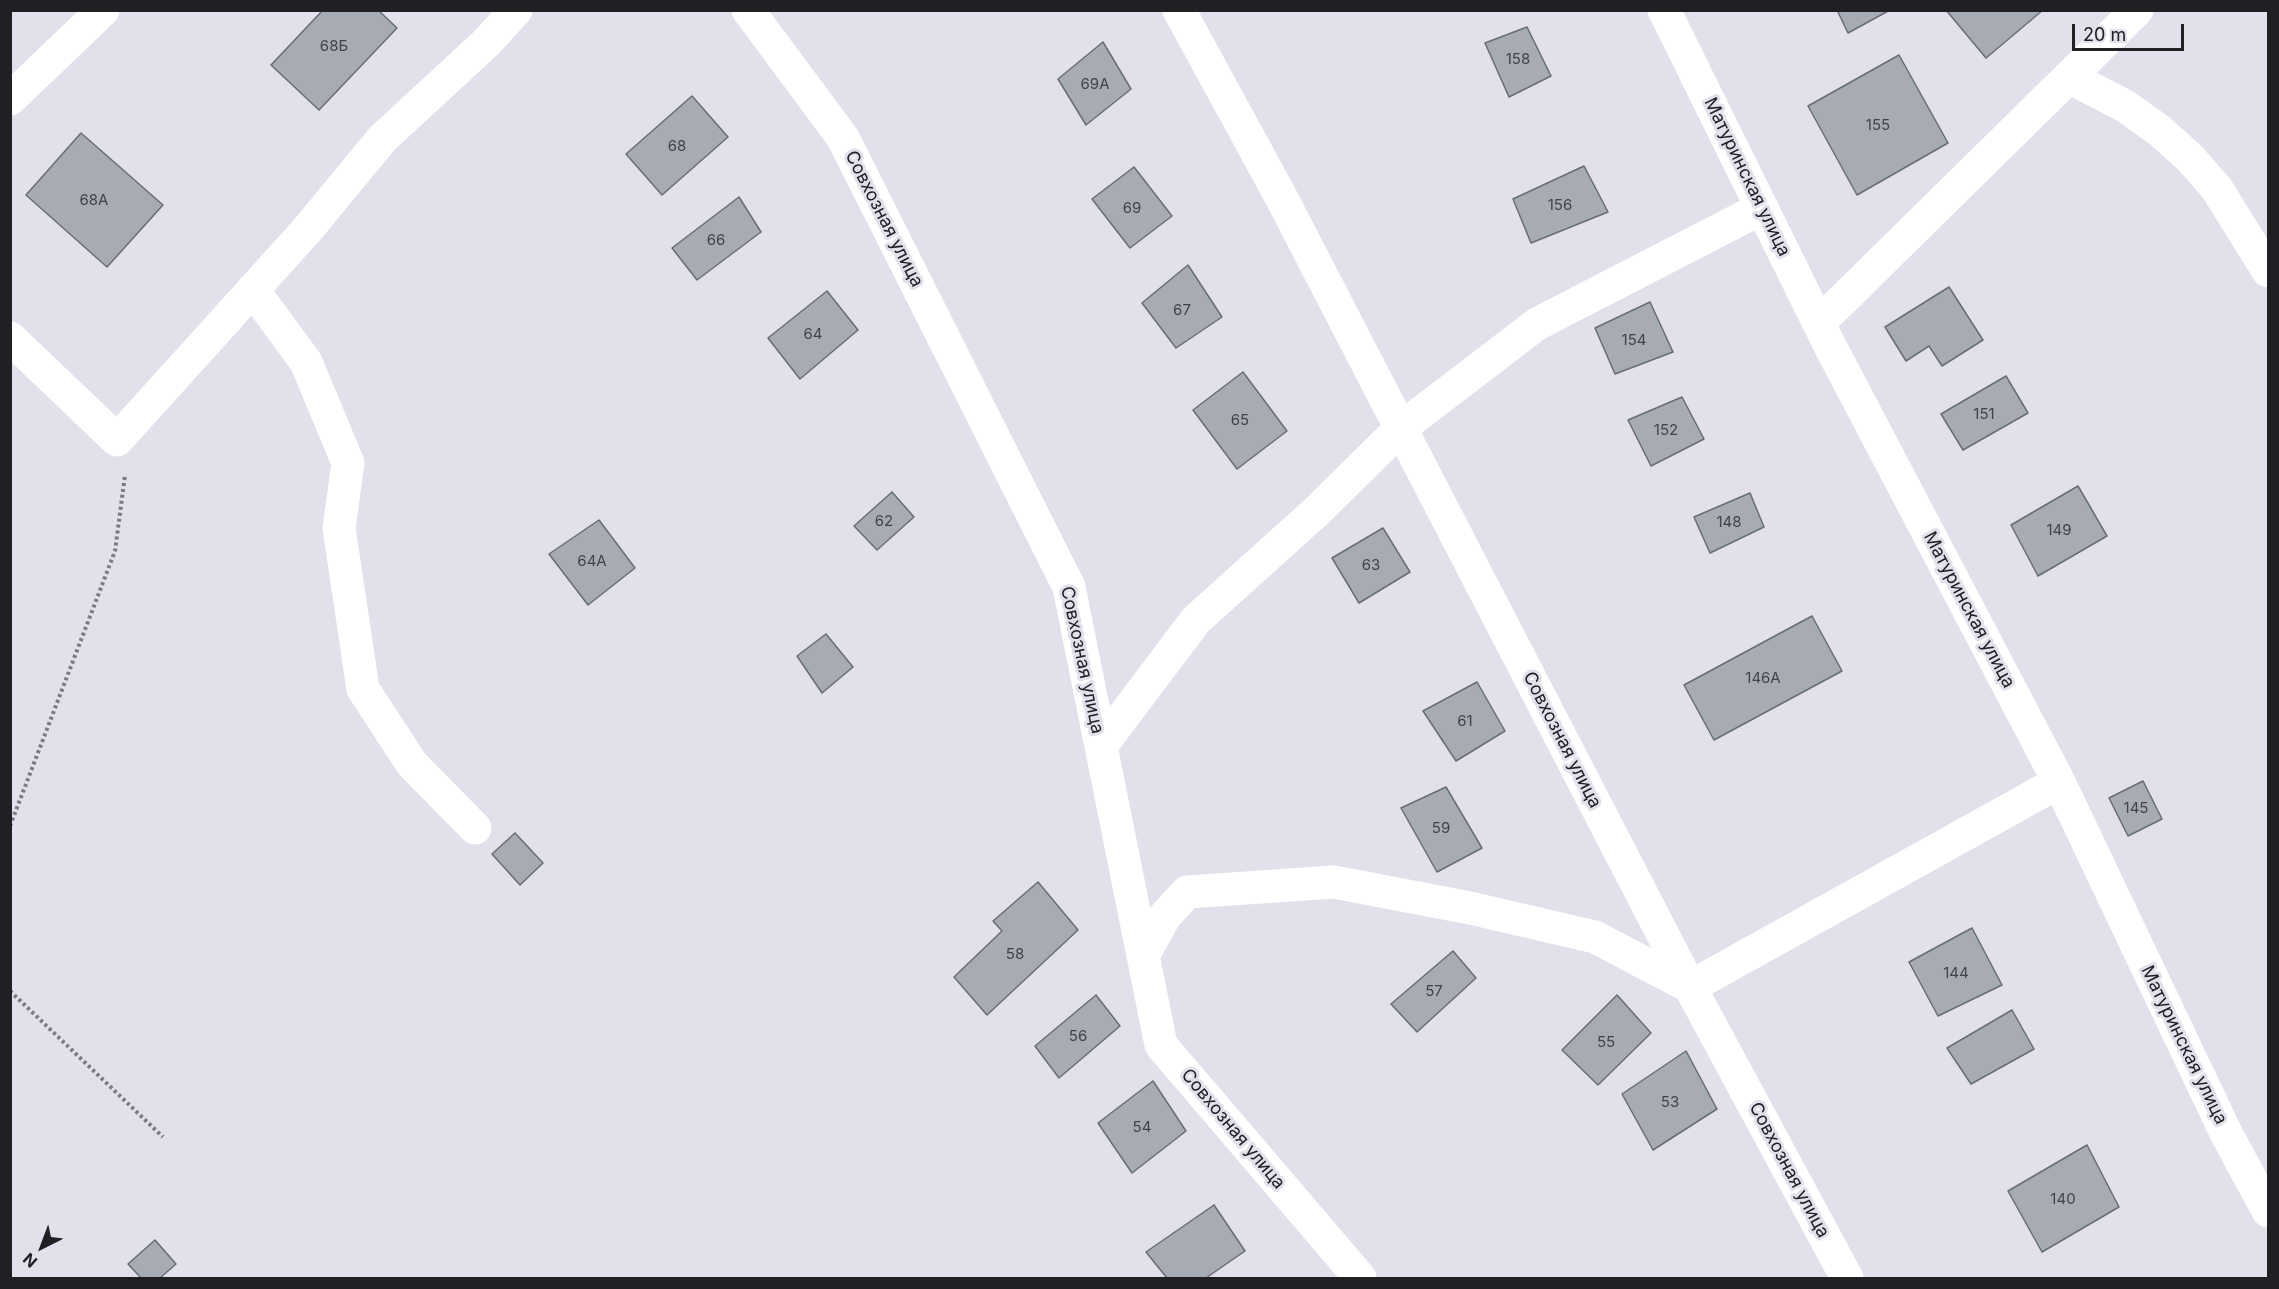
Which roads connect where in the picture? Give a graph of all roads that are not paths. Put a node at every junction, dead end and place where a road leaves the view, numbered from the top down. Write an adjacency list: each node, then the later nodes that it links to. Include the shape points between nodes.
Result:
1 (103, 10): 8 (street)
2 (516, 10): 11 (street, via 382,139)
3 (748, 10): 15 (street, Совхозная улица, via 843,138 1069,586)
4 (1179, 10): 14 (street, Совхозная улица)
5 (1664, 10): 9 (street, Матуринская улица)
6 (2137, 10): 7 (street)
7 (2069, 77): 10 (street, via 2126,106 2190,158 2217,189); 12 (street)
8 (10, 99)
9 (1762, 208): 12 (street, Матуринская улица); 14 (street, via 1537,324)
10 (2268, 271)
11 (253, 290): 13 (street, via 117,440); 17 (street, via 306,362 348,463 339,528 363,689 412,764)
12 (1819, 323): 16 (street, Матуринская улица)
13 (10, 338)
14 (1401, 428): 15 (street, via 1317,511 1196,620); 19 (street, Совхозная улица)
15 (1101, 746): 18 (street, Совхозная улица)
16 (2059, 782): 19 (street); 20 (street, Матуринская улица, via 2226,1133)
17 (475, 828)
18 (1143, 956): 19 (street, via 1165,916 1187,892 1334,882 1595,937); 21 (street, Совхозная улица, via 1161,1045)
19 (1690, 987): 22 (street, Совхозная улица)
20 (2268, 1211)
21 (1360, 1278)
22 (1847, 1278)

